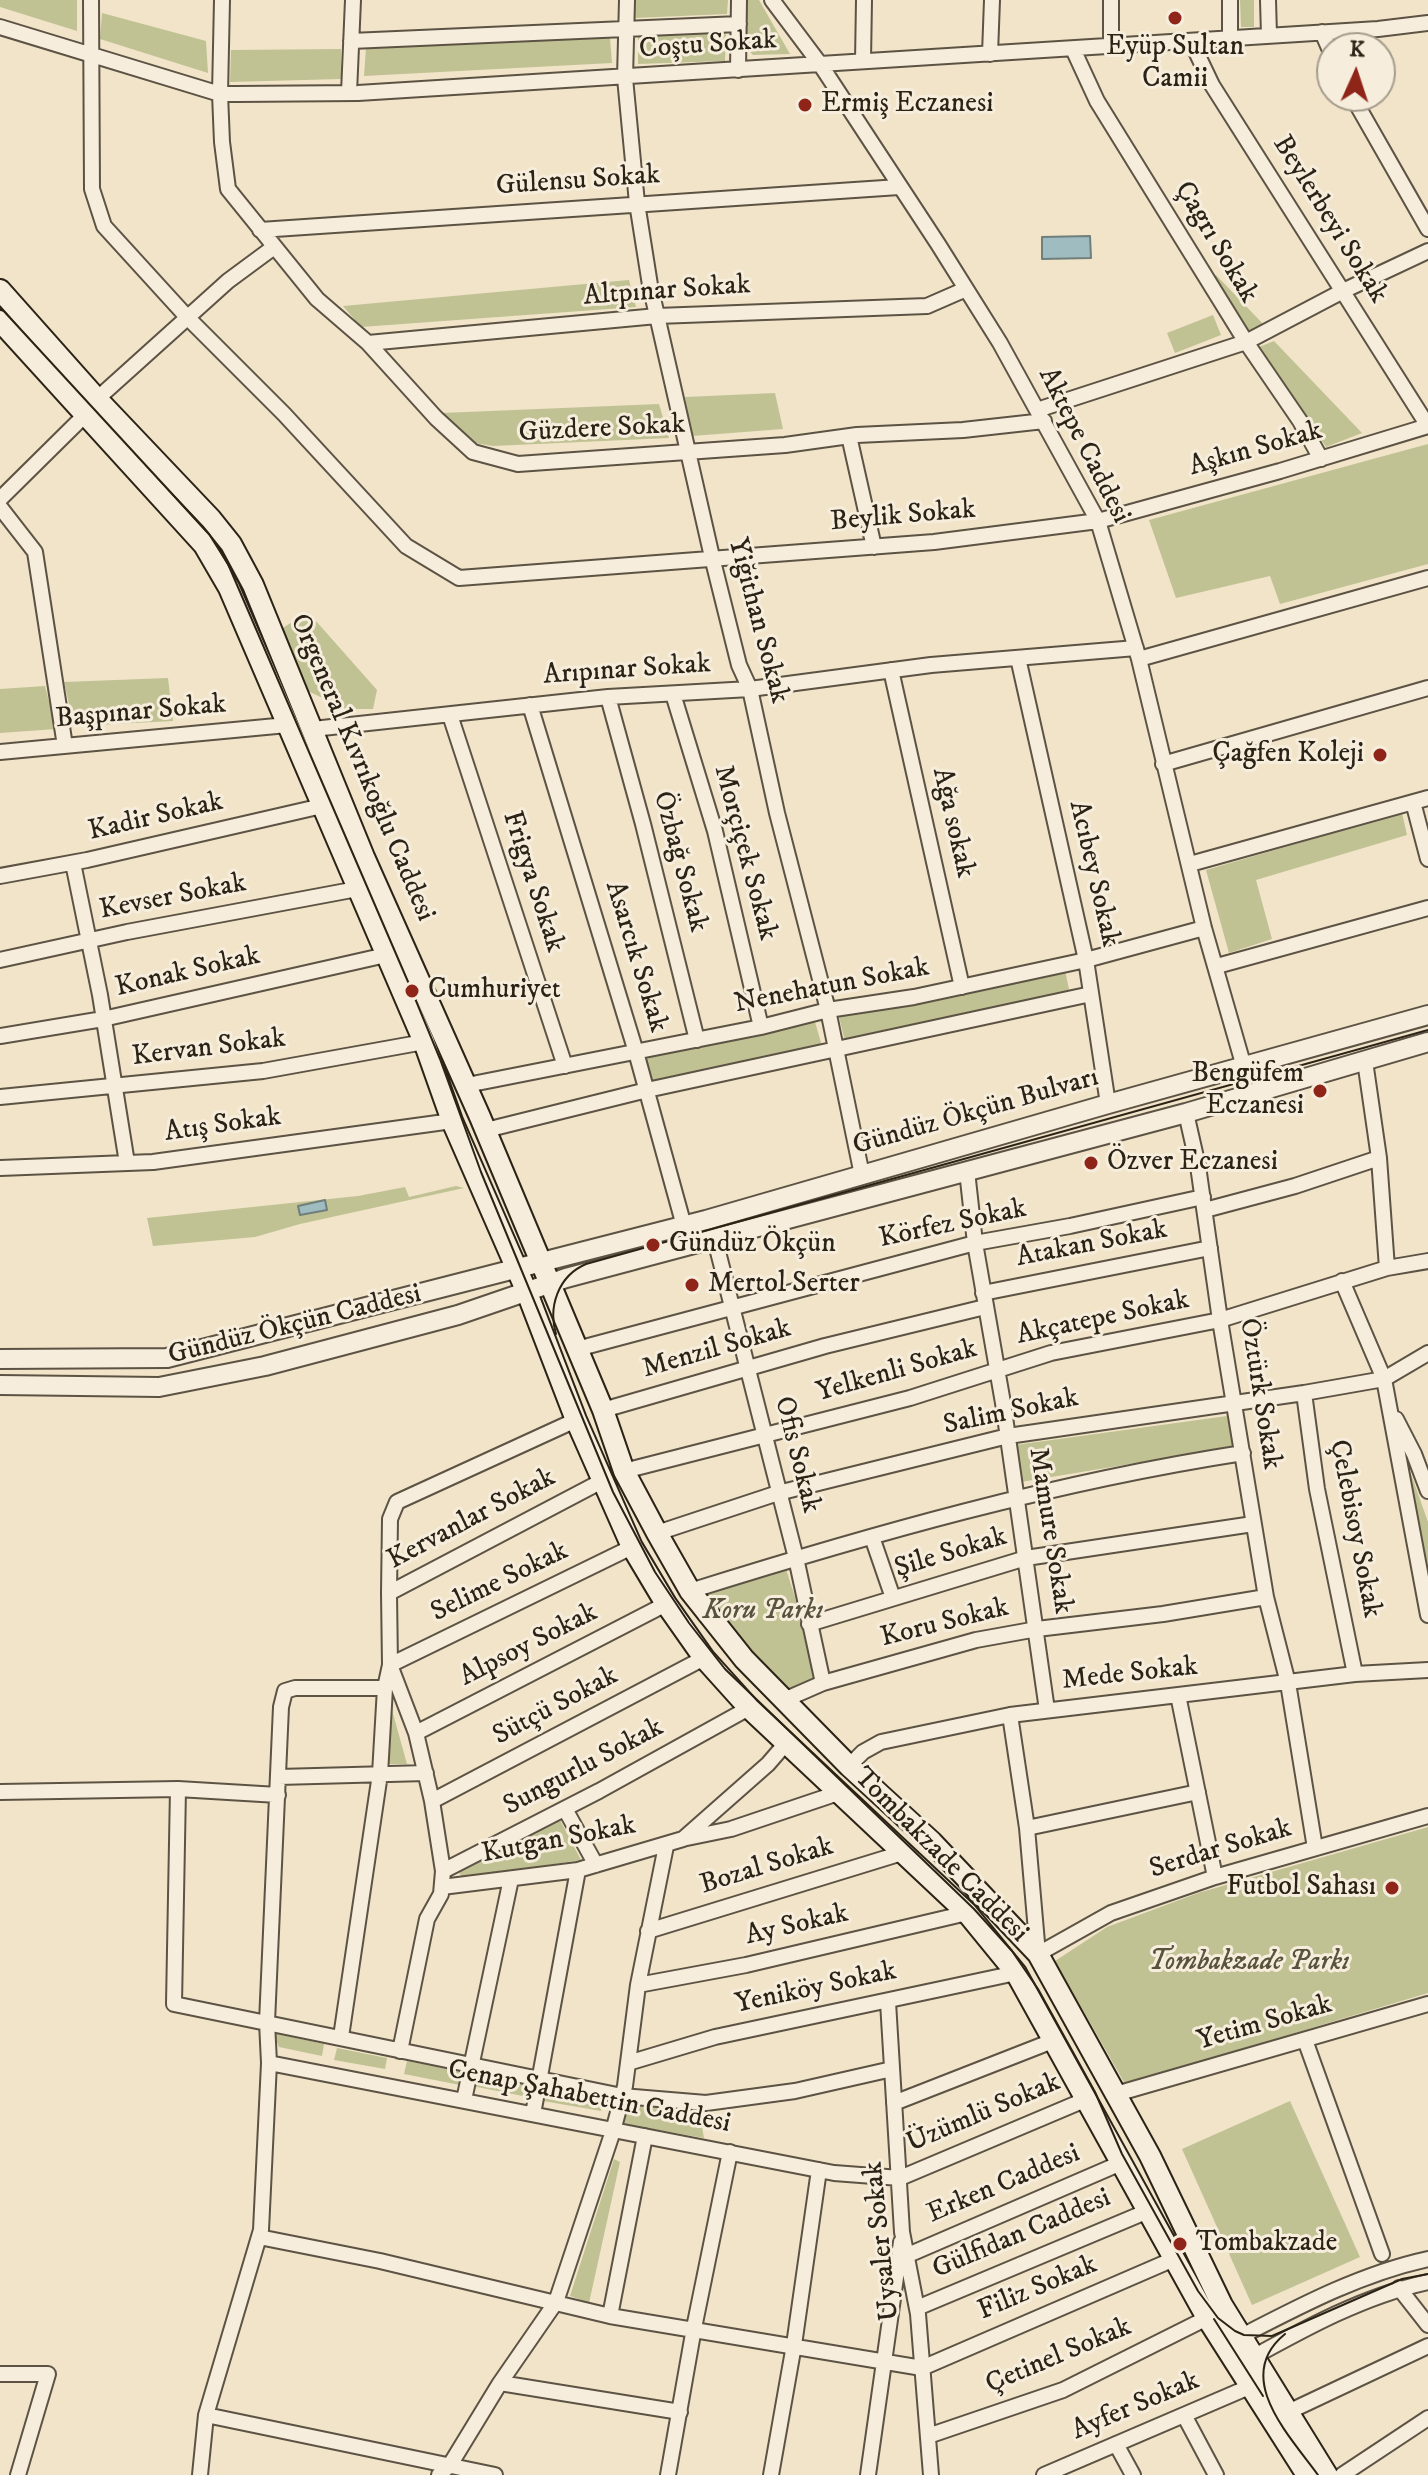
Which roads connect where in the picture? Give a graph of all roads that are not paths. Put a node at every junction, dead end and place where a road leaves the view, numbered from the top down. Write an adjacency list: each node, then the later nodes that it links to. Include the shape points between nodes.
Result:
1 (91, 0): 25 (street, Beylik Sokak)
2 (222, 0): 31 (street, Güzdere Sokak)
3 (353, 0): 20 (street)
4 (627, 0): 15 (street, Yiğithan Sokak)
5 (739, 0): 13 (street)
6 (772, 0): 27 (street, Aktepe Caddesi)
7 (864, 0): 26 (street)
8 (992, 0): 24 (street)
9 (1111, 0): 22 (street)
10 (1230, 0): 19 (street)
11 (1268, 0): 18 (street)
12 (1428, 23): 17 (street, Coştu Sokak)
13 (739, 24): 15 (street); 28 (street)
14 (0, 27): 25 (street, Coştu Sokak)
15 (626, 29): 20 (street); 29 (street, Yiğithan Sokak)
16 (1316, 32): 18 (street, Coştu Sokak)
17 (1322, 32)
18 (1269, 35): 19 (street, Coştu Sokak)
19 (1230, 38): 21 (street, Coştu Sokak)
20 (351, 41): 30 (street)
21 (1191, 41): 22 (street, Coştu Sokak); 41 (street, Beylerbeyi Sokak, via 1212,85)
22 (1111, 46): 23 (street, Coştu Sokak)
23 (1073, 49): 24 (street, Coştu Sokak); 45 (street, Çagrı Sokak, via 1097,101)
24 (990, 54): 26 (street, Coştu Sokak)
25 (90, 57): 31 (street, Coştu Sokak); 43 (street, Beylik Sokak, via 92,189 104,226)
26 (863, 61): 27 (street, Coştu Sokak)
27 (820, 64): 28 (street, Coştu Sokak); 33 (street, Aktepe Caddesi)
28 (738, 70): 29 (street, Coştu Sokak)
29 (625, 78): 30 (street, Coştu Sokak); 34 (street, Yiğithan Sokak)
30 (349, 93): 31 (street, Coştu Sokak)
31 (220, 94): 36 (street, Güzdere Sokak, via 228,189)
32 (1361, 112): 35 (street)
33 (899, 187): 34 (street, Gülensu Sokak); 39 (street, Aktepe Caddesi)
34 (637, 203): 36 (street, Gülensu Sokak); 42 (street, Yiğithan Sokak)
35 (1428, 229)
36 (260, 230): 37 (street, Güzdere Sokak)
37 (274, 247): 43 (street); 46 (street, Güzdere Sokak, via 317,299)
38 (1428, 251): 41 (street, Güzdere Sokak)
39 (966, 289): 42 (street, Altpınar Sokak, via 927,306); 48 (street, Aktepe Caddesi)
40 (0, 290): 47 (main road, Orgeneral Kıvrıkoğlu Caddesi)
41 (1343, 291): 45 (street, Güzdere Sokak); 49 (street, Beylerbeyi Sokak)
42 (657, 316): 46 (street, Altpınar Sokak); 51 (street, Yiğithan Sokak)
43 (187, 317): 47 (street); 57 (street, Beylik Sokak, via 406,546 459,578)
44 (0, 321): 47 (main road)
45 (1246, 342): 48 (street, Güzdere Sokak); 52 (street, Çagrı Sokak)
46 (368, 343): 51 (street, Güzdere Sokak, via 473,452 518,464)
47 (91, 407): 53 (street); 68 (main road, Tombakzade Caddesi, via 204,545 235,601); 69 (main road, Orgeneral Kıvrıkoğlu Caddesi, via 173,476 231,544)
48 (1040, 416): 50 (street, Güzdere Sokak, via 963,430); 55 (street, Aktepe Caddesi)
49 (1428, 426): 52 (street, Aşkın Sokak)
50 (849, 436): 51 (street, Güzdere Sokak); 56 (street)
51 (687, 452): 57 (street, Yiğithan Sokak)
52 (1321, 459): 55 (street, Aşkın Sokak)
53 (0, 499)
54 (0, 507): 70 (street, via 35,552)
55 (1098, 521): 56 (street, Beylik Sokak); 59 (street, Aktepe Caddesi)
56 (874, 547): 57 (street, Beylik Sokak)
57 (712, 557): 63 (street, Yiğithan Sokak)
58 (1428, 578): 59 (street, Arıpınar Sokak)
59 (1138, 654): 60 (street, Arıpınar Sokak); 72 (street, Aktepe Caddesi)
60 (1018, 658): 61 (street, Arıpınar Sokak); 86 (street, Acıbey Sokak)
61 (891, 670): 63 (street, Arıpınar Sokak); 88 (street, Ağa sokak)
62 (1428, 688): 72 (street)
63 (750, 689): 64 (street, Arıpınar Sokak); 90 (street, Yiğithan Sokak)
64 (673, 694): 65 (street, Arıpınar Sokak); 93 (street, Morçiçek Sokak, via 715,831)
65 (608, 697): 66 (street, Arıpınar Sokak); 95 (street, Özbağ Sokak)
66 (530, 705): 67 (street, Arıpınar Sokak); 99 (street, Asarcık Sokak)
67 (450, 715): 69 (street, Arıpınar Sokak); 101 (street, Frigya Sokak)
68 (287, 725): 70 (street, Başpınar Sokak); 75 (main road, Tombakzade Caddesi)
69 (313, 729): 103 (main road, Orgeneral Kıvrıkoğlu Caddesi, via 364,857)
70 (65, 746): 71 (street, Başpınar Sokak)
71 (0, 752)
72 (1163, 764): 78 (street, Aktepe Caddesi)
73 (1428, 798): 74 (street)
74 (1413, 802): 76 (street); 78 (street)
75 (322, 806): 77 (street, Kadir Sokak); 80 (main road, Tombakzade Caddesi)
76 (1428, 859)
77 (73, 863): 79 (street, Kadir Sokak); 83 (street)
78 (1190, 864): 82 (street, Aktepe Caddesi)
79 (0, 876)
80 (357, 889): 83 (street, Kevser Sokak); 84 (main road, Tombakzade Caddesi)
81 (1428, 908): 87 (street)
82 (1204, 928): 86 (street, Nenehatun Sokak); 87 (street, Aktepe Caddesi)
83 (90, 941): 85 (street, Kevser Sokak); 92 (street)
84 (386, 955): 92 (street, Konak Sokak); 96 (main road, Tombakzade Caddesi)
85 (0, 960)
86 (1086, 960): 88 (street, Nenehatun Sokak); 89 (street, Acıbey Sokak)
87 (1217, 966): 102 (street, Aktepe Caddesi)
88 (962, 987): 90 (street, Nenehatun Sokak)
89 (1091, 994): 98 (street); 107 (street, Acıbey Sokak)
90 (828, 1010): 93 (street, Nenehatun Sokak); 98 (street, Yiğithan Sokak)
91 (1428, 1015): 102 (street, Gündüz Ökçün Bulvarı)
92 (103, 1019): 94 (street, Konak Sokak); 104 (street)
93 (761, 1027): 95 (street, Nenehatun Sokak)
94 (0, 1036)
95 (697, 1040): 99 (street, Nenehatun Sokak)
96 (424, 1042): 104 (street, Kervan Sokak, via 263,1071); 109 (main road, Tombakzade Caddesi)
97 (1428, 1042): 100 (street, Gündüz Ökçün Bulvarı)
98 (836, 1050): 105 (street); 115 (street, Yiğithan Sokak)
99 (636, 1052): 101 (street, Nenehatun Sokak); 105 (street, Asarcık Sokak)
100 (1365, 1061): 108 (street, Gündüz Ökçün Bulvarı); 111 (street)
101 (565, 1066): 103 (street, Nenehatun Sokak)
102 (1244, 1067): 107 (street, Gündüz Ökçün Bulvarı)
103 (467, 1085): 110 (main road, Orgeneral Kıvrıkoğlu Caddesi)
104 (114, 1087): 106 (street, Kervan Sokak); 112 (street)
105 (647, 1090): 110 (street); 117 (street, Asarcık Sokak)
106 (0, 1097)
107 (1108, 1104): 115 (street, Gündüz Ökçün Bulvarı)
108 (1186, 1113): 114 (street, Gündüz Ökçün Bulvarı); 116 (street, Öztürk Sokak)
109 (452, 1121): 112 (street, Atış Sokak); 123 (main road, Tombakzade Caddesi)
110 (486, 1130): 121 (main road, Orgeneral Kıvrıkoğlu Caddesi)
111 (1379, 1158): 116 (street, Körfez Sokak, via 1295,1186); 124 (street)
112 (127, 1163): 113 (street, Atış Sokak)
113 (0, 1168)
114 (967, 1171): 118 (street, Gündüz Ökçün Bulvarı); 119 (street, Mamure Sokak)
115 (862, 1175): 117 (street, Gündüz Ökçün Bulvarı)
116 (1204, 1204): 119 (street, Körfez Sokak); 120 (street, Öztürk Sokak)
117 (684, 1226): 121 (street, Gündüz Ökçün Bulvarı)
118 (715, 1240): 126 (street, Gündüz Ökçün Bulvarı); 129 (street, Ofis Sokak)
119 (975, 1243): 128 (street, Mamure Sokak); 129 (street, Körfez Sokak)
120 (1210, 1248): 128 (street, Atakan Sokak); 130 (street, Öztürk Sokak)
121 (539, 1261): 123 (street, Gündüz Ökçün Caddesi); 126 (main road, Orgeneral Kıvrıkoğlu Caddesi)
122 (1428, 1261): 124 (street, Akçatepe Sokak)
123 (516, 1268): 127 (main road, Tombakzade Caddesi); 133 (street, Gündüz Ökçün Caddesi, via 167,1358)
124 (1387, 1268): 125 (street, Akçatepe Sokak)
125 (1342, 1281): 130 (street, Akçatepe Sokak); 136 (street)
126 (549, 1283): 127 (street, Gündüz Ökçün Caddesi); 131 (main road, Orgeneral Kıvrıkoğlu Caddesi)
127 (526, 1290): 137 (street, Gündüz Ökçün Caddesi, via 458,1315 159,1387); 142 (main road, Tombakzade Caddesi)
128 (984, 1300): 134 (street, Menzil Sokak); 135 (street, Mamure Sokak)
129 (732, 1306): 131 (street, Körfez Sokak); 134 (street, Ofis Sokak)
130 (1220, 1320): 135 (street, Akçatepe Sokak, via 1051,1353); 139 (street, Öztürk Sokak)
131 (573, 1340): 141 (main road, Tombakzade Caddesi)
132 (1428, 1353): 136 (street)
133 (0, 1359)
134 (747, 1369): 141 (street, Menzil Sokak); 143 (street, Ofis Sokak)
135 (997, 1370): 143 (street, Yelkenli Sokak); 144 (street, Mamure Sokak)
136 (1384, 1379): 138 (street, Salim Sokak); 140 (street)
137 (0, 1385)
138 (1304, 1393): 139 (street, Salim Sokak); 169 (street, Çelebisoy Sokak, via 1317,1489)
139 (1233, 1402): 144 (street, Salim Sokak); 146 (street, Öztürk Sokak)
140 (1390, 1408): 147 (street); 164 (street)
141 (603, 1410): 148 (main road, Tombakzade Caddesi)
142 (576, 1420): 149 (main road, Tombakzade Caddesi); 160 (street, via 397,1502 390,1519)
143 (765, 1436): 148 (street, Yelkenli Sokak); 151 (street, Ofis Sokak)
144 (1008, 1436): 151 (street, Salim Sokak); 152 (street, Mamure Sokak)
145 (1428, 1445): 147 (street)
146 (1243, 1453): 152 (street); 153 (street, Öztürk Sokak)
147 (1414, 1454): 150 (street)
148 (624, 1471): 154 (main road, Tombakzade Caddesi)
149 (602, 1481): 156 (main road, Tombakzade Caddesi); 160 (street, Kervanlar Sokak)
150 (1428, 1491)
151 (778, 1493): 154 (street, Salim Sokak); 157 (street, Ofis Sokak)
152 (1017, 1497): 155 (street); 158 (street, Mamure Sokak)
153 (1253, 1524): 158 (street, Şile Sokak); 161 (street, Öztürk Sokak)
154 (657, 1533): 159 (main road, Tombakzade Caddesi)
155 (872, 1537): 157 (street); 162 (street)
156 (632, 1547): 163 (main road, Tombakzade Caddesi); 168 (street, Selime Sokak)
157 (796, 1558): 159 (street); 165 (street, Ofis Sokak)
158 (1026, 1558): 162 (street, Şile Sokak); 166 (street, Mamure Sokak)
159 (690, 1591): 175 (main road, Tombakzade Caddesi)
160 (389, 1593): 168 (street, Kervanlar Sokak)
161 (1266, 1597): 166 (street, Koru Sokak); 172 (street, Öztürk Sokak)
162 (893, 1598): 165 (street, Şile Sokak)
163 (666, 1604): 167 (main road, Tombakzade Caddesi); 179 (street, Alpsoy Sokak)
164 (1428, 1615)
165 (809, 1624): 171 (street, Ofis Sokak)
166 (1037, 1629): 171 (street, Koru Sokak, via 976,1640); 177 (street, Mamure Sokak)
167 (704, 1658): 176 (main road, Tombakzade Caddesi); 190 (street, Sütçü Sokak)
168 (390, 1665): 173 (street); 179 (street)
169 (1355, 1674): 170 (street, Mede Sokak); 172 (street, Mede Sokak)
170 (1427, 1674)
171 (823, 1683): 175 (street, Koru Sokak)
172 (1288, 1683): 174 (street, Mede Sokak); 196 (street, Öztürk Sokak)
173 (385, 1688): 183 (street); 184 (street, via 285,1691)
174 (1178, 1695): 177 (street, Mede Sokak); 187 (street)
175 (784, 1700): 181 (main road, Tombakzade Caddesi)
176 (749, 1708): 180 (main road, Tombakzade Caddesi); 191 (street, Sungurlu Sokak)
177 (1047, 1710): 178 (street, Mede Sokak)
178 (1010, 1715): 181 (street, Mede Sokak, via 881,1742); 193 (street)
179 (416, 1733): 182 (street)
180 (787, 1742): 188 (main road, Tombakzade Caddesi); 194 (street)
181 (849, 1766): 206 (main road, Tombakzade Caddesi, via 932,1842)
182 (426, 1773): 183 (street); 190 (street)
183 (380, 1774): 184 (street); 212 (street)
184 (279, 1777): 189 (street)
185 (178, 1789): 186 (street); 189 (street); 211 (street, via 174,2004)
186 (0, 1792)
187 (1198, 1792): 193 (street); 201 (street)
188 (838, 1793): 194 (street, Kutgan Sokak, via 731,1829); 197 (main road, Tombakzade Caddesi)
189 (278, 1795): 211 (street)
190 (432, 1801): 200 (street)
191 (565, 1809): 198 (street); 200 (street, Sungurlu Sokak)
192 (1428, 1816): 196 (street, Serdar Sokak)
193 (1027, 1828): 206 (street)
194 (686, 1836): 195 (street, Kutgan Sokak)
195 (666, 1846): 198 (street, Kutgan Sokak); 205 (street)
196 (1315, 1848): 201 (street, Serdar Sokak)
197 (902, 1853): 204 (main road, Tombakzade Caddesi); 205 (street, Bozal Sokak)
198 (596, 1865): 199 (street, Kutgan Sokak)
199 (578, 1870): 202 (street, Kutgan Sokak); 220 (street)
200 (443, 1871): 203 (street)
201 (1215, 1877): 206 (street, Serdar Sokak, via 1111,1913)
202 (511, 1879): 203 (street, Kutgan Sokak); 218 (street)
203 (442, 1887): 215 (street, via 427,1919)
204 (967, 1913): 207 (main road, Tombakzade Caddesi); 208 (street, Ay Sokak)
205 (648, 1931): 208 (street)
206 (1038, 1954): 221 (main road, Tombakzade Caddesi)
207 (1016, 1973): 209 (street, Yeniköy Sokak); 213 (main road, Tombakzade Caddesi)
208 (638, 1985): 217 (street)
209 (888, 2002): 217 (street, Yeniköy Sokak, via 715,2037); 219 (street, Uysaler Sokak)
210 (1428, 2004): 214 (street, Yetim Sokak)
211 (267, 2022): 212 (street); 216 (street)
212 (341, 2037): 215 (street)
213 (1055, 2040): 223 (main road, Tombakzade Caddesi); 225 (street)
214 (1305, 2040): 221 (street, Yetim Sokak); 236 (street)
215 (400, 2051): 218 (street)
216 (269, 2063): 224 (street, Cenap Şahabettin Caddesi); 235 (street)
217 (628, 2063): 222 (street)
218 (470, 2067): 220 (street); 224 (street)
219 (892, 2069): 222 (street, via 795,2091 706,2103); 225 (street, Uysaler Sokak)
220 (539, 2080): 222 (street); 226 (street)
221 (1116, 2094): 250 (main road, Tombakzade Caddesi, via 1222,2305)
222 (622, 2096): 227 (street)
223 (1087, 2099): 230 (main road, Tombakzade Caddesi); 232 (street, Üzümlü Sokak)
224 (464, 2100): 226 (street, Cenap Şahabettin Caddesi)
225 (894, 2103): 232 (street, Uysaler Sokak)
226 (533, 2114): 227 (street, Cenap Şahabettin Caddesi)
227 (613, 2131): 228 (street, Cenap Şahabettin Caddesi); 242 (street)
228 (645, 2136): 229 (street, Cenap Şahabettin Caddesi); 244 (street)
229 (730, 2152): 231 (street, Cenap Şahabettin Caddesi); 247 (street)
230 (1121, 2163): 233 (main road, Tombakzade Caddesi); 237 (street, Erken Caddesi)
231 (819, 2170): 232 (street, Cenap Şahabettin Caddesi); 248 (street)
232 (900, 2178): 234 (street, Uysaler Sokak)
233 (1148, 2211): 238 (main road, Tombakzade Caddesi); 243 (street, Gülfidan Caddesi)
234 (902, 2232): 237 (street, Uysaler Sokak); 251 (street)
235 (259, 2237): 242 (street); 258 (street)
236 (1382, 2254)
237 (908, 2255): 243 (street, Uysaler Sokak)
238 (1174, 2259): 245 (main road, Tombakzade Caddesi); 252 (street, Filiz Sokak)
239 (1428, 2259): 250 (street, via 1345,2285)
240 (1428, 2282): 241 (street)
241 (1399, 2288): 246 (street); 250 (street)
242 (556, 2302): 244 (street); 254 (street)
243 (917, 2308): 252 (street, Uysaler Sokak)
244 (610, 2316): 247 (street)
245 (1207, 2318): 250 (main road, Tombakzade Caddesi); 261 (street, Çetinel Sokak, via 1063,2390)
246 (1428, 2325)
247 (694, 2328): 248 (street); 256 (street)
248 (794, 2345): 251 (street); 270 (street)
249 (1428, 2346): 257 (street)
250 (1239, 2351): 255 (main road, Tombakzade Caddesi); 257 (main road, Tombakzade Caddesi)
251 (883, 2361): 252 (street); 271 (street)
252 (922, 2368): 261 (street, Uysaler Sokak)
253 (0, 2374): 267 (street, via 48,2374)
254 (500, 2383): 256 (street); 263 (street)
255 (1249, 2387): 259 (street, Ayfer Sokak); 264 (main road, Tombakzade Caddesi)
256 (680, 2412): 269 (street)
257 (1286, 2413): 275 (main road, Tombakzade Caddesi)
258 (206, 2415): 263 (street); 268 (street)
259 (1184, 2415): 262 (street, Ayfer Sokak); 274 (street)
260 (1428, 2418): 276 (street)
261 (928, 2436): 272 (street, Uysaler Sokak)
262 (1116, 2444): 266 (street, Ayfer Sokak); 273 (street)
263 (444, 2470): 265 (street)
264 (1298, 2472)
265 (490, 2474)
266 (1051, 2474)
267 (18, 2475)
268 (200, 2475)
269 (668, 2475)
270 (771, 2475)
271 (868, 2475)
272 (931, 2475)
273 (1133, 2475)
274 (1216, 2475)
275 (1327, 2475)
276 (1342, 2475)

